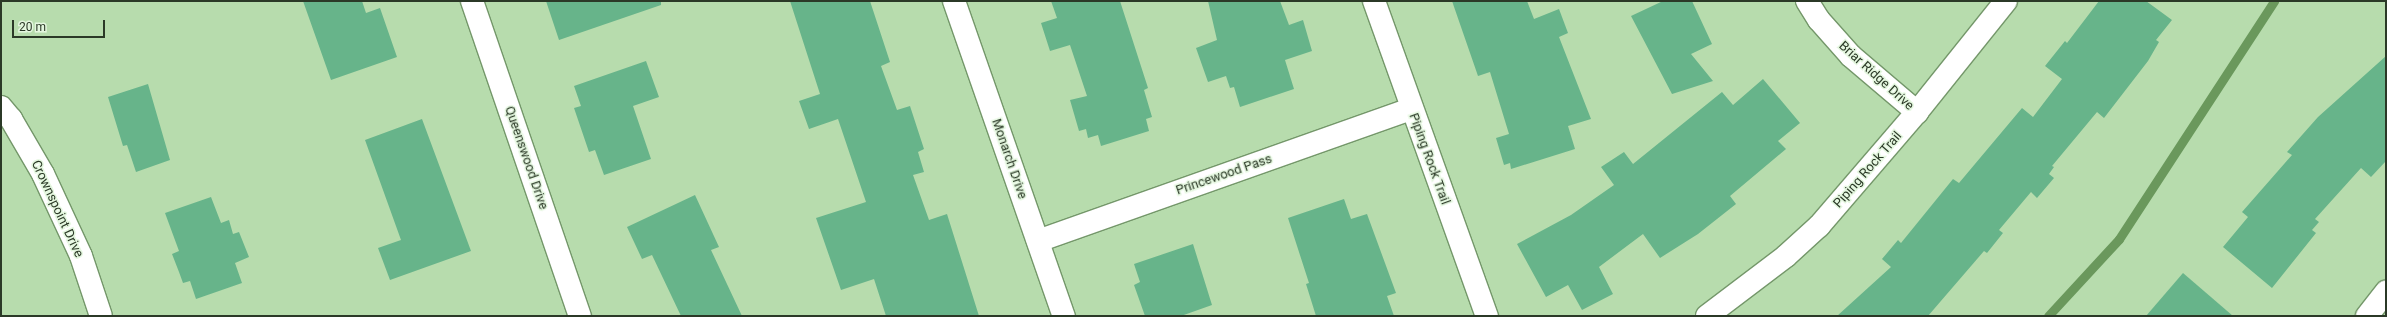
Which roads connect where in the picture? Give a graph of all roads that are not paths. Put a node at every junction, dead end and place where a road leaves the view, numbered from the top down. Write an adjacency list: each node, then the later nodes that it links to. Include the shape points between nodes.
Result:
1 (472, 1): 12 (street, Queenswood Drive)
2 (954, 1): 9 (street, Monarch Drive)
3 (1374, 1): 6 (street, Piping Rock Trail)
4 (1807, 1): 7 (street, Briar Ridge Drive, via 1819,20 1851,56)
5 (2006, 1): 7 (street, Piping Rock Trail)
6 (1411, 109): 9 (street, Princewood Pass); 14 (street, Piping Rock Trail)
7 (1917, 112): 15 (street, Piping Rock Trail, via 1819,226 1786,256)
8 (4, 116): 11 (street, Crownspoint Drive, via 43,174 80,256)
9 (1038, 241): 13 (street, Monarch Drive)
10 (2386, 292): 16 (street)
11 (101, 316)
12 (580, 316)
13 (1064, 316)
14 (1486, 316)
15 (1707, 316)
16 (2367, 316)

